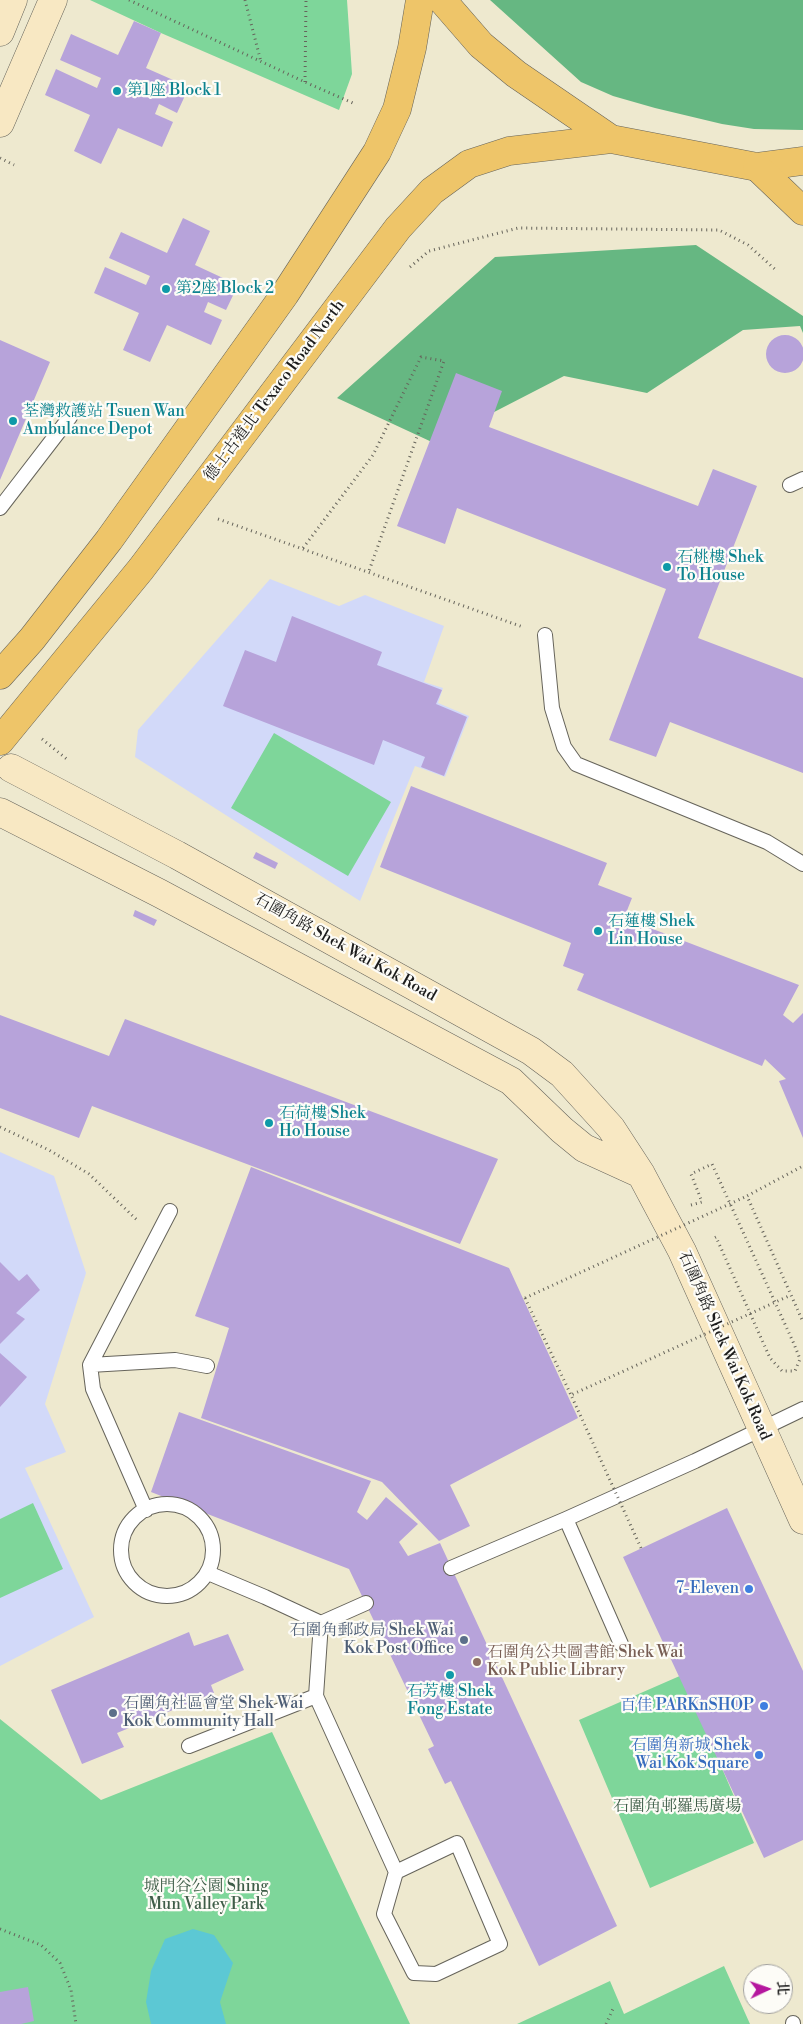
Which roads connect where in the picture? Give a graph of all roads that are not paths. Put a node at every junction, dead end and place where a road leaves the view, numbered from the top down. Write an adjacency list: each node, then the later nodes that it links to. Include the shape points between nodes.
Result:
1 (13, 0): 5 (street)
2 (53, 0): 6 (street)
3 (420, 0): 14 (main road, via 398,109 376,152 285,294 114,532 32,639)
4 (442, 0): 7 (main road, via 481,45 516,74)
5 (0, 32)
6 (0, 123)
7 (611, 139): 9 (main road); 15 (main road, 德士古道北 Texaco Road North, via 509,151 470,164 432,191 398,228 141,569)
8 (803, 161): 9 (main road)
9 (757, 167): 10 (main road)
10 (803, 211)
11 (70, 417): 12 (lane)
12 (0, 508)
13 (544, 635): 18 (lane, via 552,708 564,747 576,764 767,842)
14 (0, 675)
15 (0, 741)
16 (11, 768): 19 (street, 石圍角路 Shek Wai Kok Road, via 531,1051 562,1074 588,1101 611,1128)
17 (0, 812): 19 (street, via 511,1081 584,1148)
18 (803, 864)
19 (641, 1174): 24 (street, 石圍角路 Shek Wai Kok Road, via 682,1251)
20 (170, 1211): 21 (lane)
21 (90, 1365): 22 (lane, via 175,1360); 25 (lane, via 93,1389)
22 (208, 1366)
23 (803, 1409): 24 (lane)
24 (760, 1429): 26 (lane); 27 (street, 石圍角路 Shek Wai Kok Road)
25 (146, 1510): 29 (lane, via 174,1504 200,1518 209,1530 213,1544); 29 (lane, via 134,1518 122,1544 126,1571 134,1583 146,1592 174,1596 188,1592)
26 (566, 1519): 28 (lane); 32 (lane)
27 (803, 1520)
28 (451, 1568)
29 (208, 1573): 31 (lane)
30 (366, 1603): 31 (lane)
31 (320, 1623): 33 (lane)
32 (621, 1644)
33 (316, 1696): 34 (lane); 35 (lane)
34 (189, 1746)
35 (396, 1872): 35 (lane, via 384,1914 414,1973 436,1974 500,1944 457,1844)

